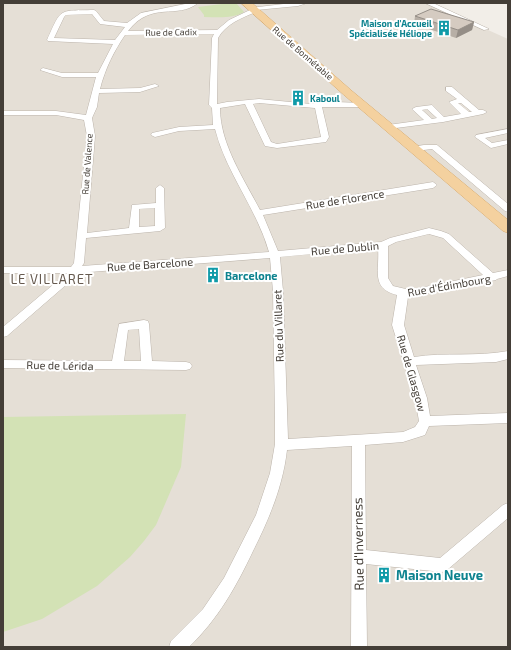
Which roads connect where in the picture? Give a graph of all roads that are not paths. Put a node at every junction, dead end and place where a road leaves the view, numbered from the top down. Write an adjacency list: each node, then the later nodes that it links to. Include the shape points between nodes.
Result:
1 (155, 3): 6 (street)
2 (195, 3): 6 (street)
3 (304, 3): 5 (street)
4 (428, 3): 8 (street)
5 (250, 7): 9 (street); 17 (main road, Rue de Bonnétable)
6 (160, 10): 7 (street, via 138,17)
7 (129, 25): 10 (street); 11 (street, via 102,23 94,12 65,13 61,16 50,40)
8 (486, 29)
9 (218, 32): 10 (street, Rue de Cadix); 23 (street, Rue du Villaret, via 215,38 213,105)
10 (124, 33): 11 (street)
11 (118, 42): 13 (street)
12 (43, 70): 13 (street, via 62,75)
13 (100, 75): 16 (street)
14 (155, 86): 16 (street, via 140,90)
15 (449, 89): 18 (street)
16 (95, 91): 26 (street, via 93,110)
17 (352, 96): 20 (street); 21 (main road, Rue de Bonnétable)
18 (463, 100): 25 (street, via 453,102); 25 (street, via 481,113)
19 (248, 102): 22 (street); 22 (street, via 268,144 277,146 324,140); 23 (street)
20 (335, 104): 21 (street); 22 (street)
21 (362, 105): 30 (main road, Rue de Bonnétable)
22 (318, 106)
23 (216, 107): 29 (street, Rue du Villaret)
24 (3, 113): 26 (street, Rue de Valence, via 56,114)
25 (467, 115): 27 (street)
26 (88, 118): 42 (street, Rue de Valence, via 91,136)
27 (443, 120): 28 (street); 28 (street, via 429,107 416,109)
28 (430, 122): 30 (street)
29 (216, 127): 32 (street, via 179,129); 39 (street, Rue du Villaret)
30 (388, 127): 34 (main road, Rue de Bonnétable)
31 (508, 131): 33 (street, via 479,138 491,146)
32 (155, 135)
33 (508, 142)
34 (415, 149): 38 (street, via 434,147); 40 (main road, Rue de Bonnétable)
35 (432, 185): 39 (street, Rue de Florence)
36 (160, 188): 37 (street)
37 (160, 205): 41 (street, via 135,207); 41 (street, via 160,228)
38 (508, 209)
39 (257, 213): 44 (street, Rue du Villaret)
40 (508, 228)
41 (134, 229): 42 (street)
42 (82, 236): 46 (street, Rue de Valence, via 79,263)
43 (383, 245): 44 (street, Rue de Dublin); 48 (street, Rue de Dublin, via 429,231 438,233 446,236); 49 (street, Rue d'Édimbourg, via 382,279 385,286)
44 (274, 255): 46 (street, Rue de Barcelone); 60 (street, Rue du Villaret)
45 (3, 270): 46 (street, Rue de Barcelone)
46 (75, 270): 50 (street)
47 (508, 274): 48 (street, Rue d'Édimbourg)
48 (492, 278): 49 (street, Rue d'Édimbourg)
49 (402, 294): 52 (street, Rue de Glasgow, via 398,324)
50 (3, 333)
51 (508, 355): 52 (street, via 494,359 424,359)
52 (409, 362): 58 (street, Rue de Glasgow)
53 (3, 364): 54 (street, Rue de Lérida)
54 (117, 366): 55 (street, Rue de Lérida); 55 (street, via 123,327 144,324)
55 (147, 366): 56 (street, Rue de Lérida)
56 (186, 366)
57 (508, 418): 58 (street)
58 (426, 421): 59 (street, Rue de Glasgow, via 420,430 403,437)
59 (358, 440): 60 (street, Rue de Glasgow); 62 (street, Rue d'Inverness)
60 (281, 445): 63 (street, Rue du Villaret, via 274,483 262,520 212,610)
61 (508, 509): 62 (street, via 442,565)
62 (358, 556): 64 (street, Rue d'Inverness)
63 (177, 647)
64 (359, 647)

